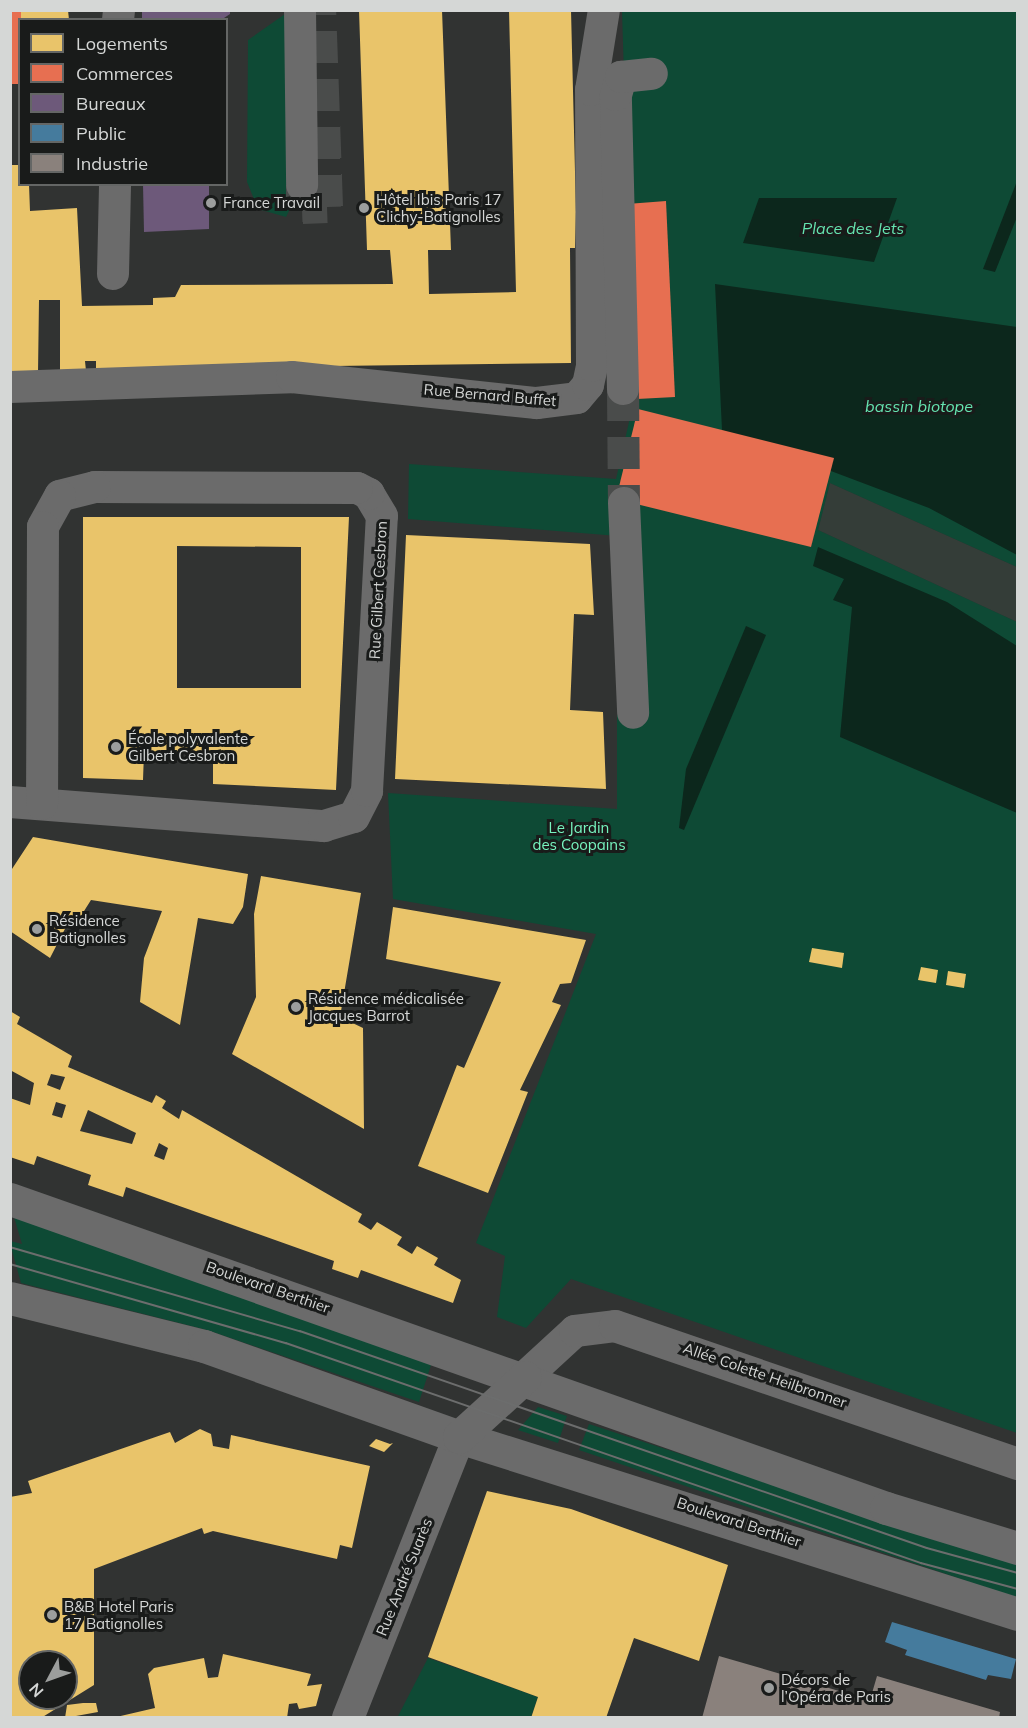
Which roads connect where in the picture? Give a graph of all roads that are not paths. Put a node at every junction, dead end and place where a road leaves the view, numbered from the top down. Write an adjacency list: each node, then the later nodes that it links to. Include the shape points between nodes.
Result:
1 (300, 10): 4 (street)
2 (604, 10): 7 (street, Rue Bernard Buffet, via 591,90 592,366 588,385 577,398 537,403 292,377)
3 (652, 74): 8 (street, via 621,77 616,95)
4 (302, 184)
5 (115, 186): 6 (street)
6 (113, 274)
7 (10, 387)
8 (623, 389)
9 (624, 503): 10 (street)
10 (633, 713)
11 (10, 802): 12 (street, Rue Gilbert Cesbron)
12 (42, 804): 12 (street, Rue Gilbert Cesbron, via 324,826 354,817 367,791 382,516 369,494 357,489 94,487 60,496 43,527)
13 (10, 1199): 15 (main road, Boulevard Berthier)
14 (10, 1298): 16 (main road, Boulevard Berthier, via 204,1346)
15 (525, 1377): 16 (main road); 17 (street, Allée Colette Heilbronner, via 575,1331 615,1326); 18 (main road, Boulevard Berthier, via 864,1501)
16 (459, 1437): 19 (main road, Boulevard Berthier); 20 (street, Rue André Suarès)
17 (1017, 1464)
18 (1017, 1548)
19 (1017, 1614)
20 (348, 1718)

